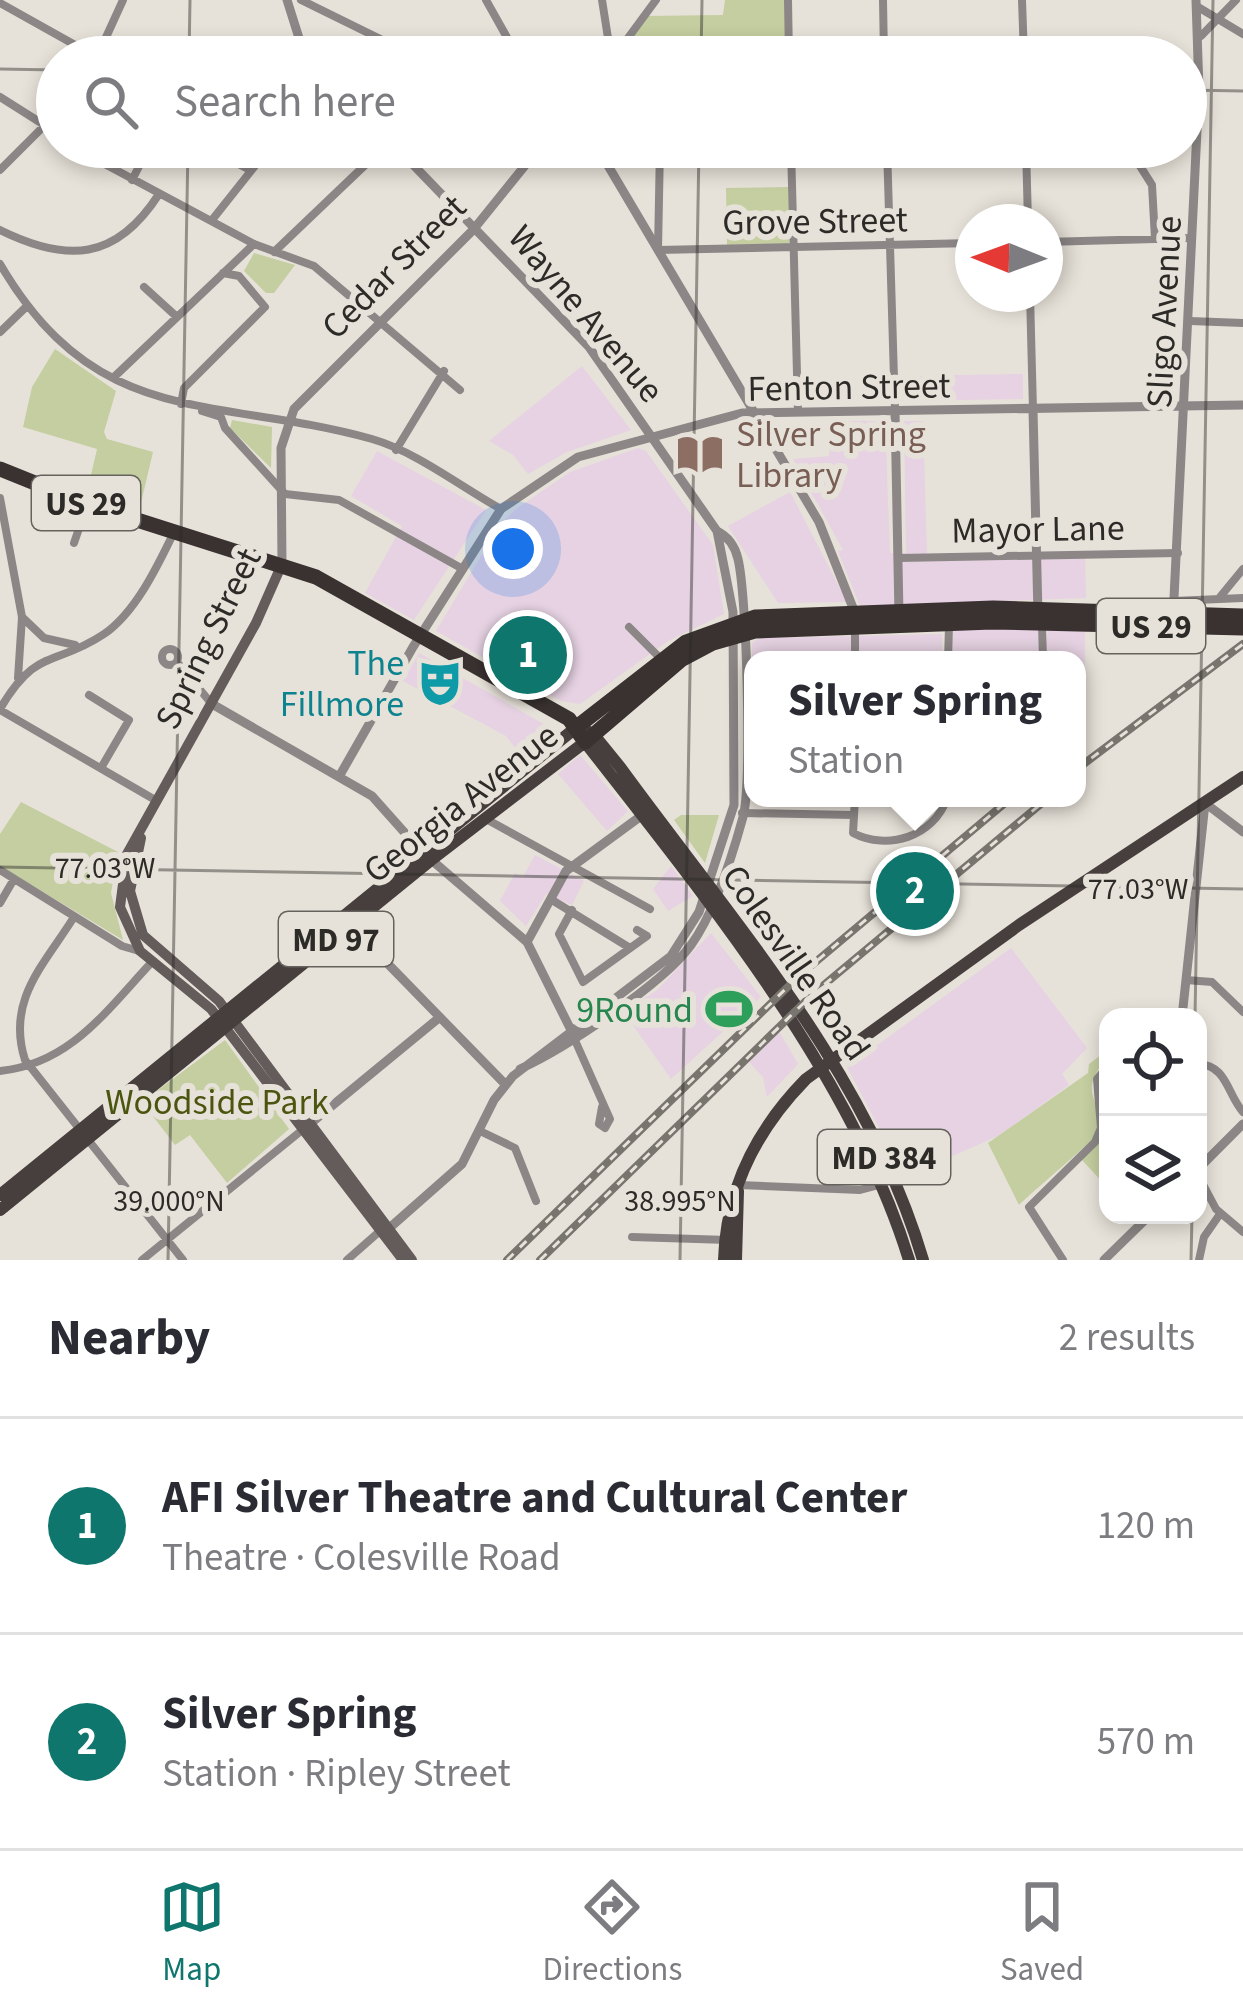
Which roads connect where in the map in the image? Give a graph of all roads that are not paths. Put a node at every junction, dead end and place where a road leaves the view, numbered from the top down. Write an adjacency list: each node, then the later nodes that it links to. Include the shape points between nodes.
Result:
1 (123, 0): 16 (street)
2 (287, 0): 17 (street)
3 (302, 0): 18 (street)
4 (486, 0): 19 (street)
5 (602, 0): 20 (street)
6 (656, 0): 21 (street)
7 (788, 0): 22 (street)
8 (883, 0): 23 (street)
9 (1022, 0): 24 (street)
10 (1236, 0): 13 (street)
11 (0, 3): 15 (street)
12 (1197, 3): 13 (street); 25 (street, Sligo Avenue)
13 (1218, 20): 14 (street); 25 (street)
14 (1243, 34)
15 (64, 36)
16 (110, 36)
17 (298, 36)
18 (375, 36)
19 (506, 36)
20 (608, 36)
21 (628, 36)
22 (789, 36)
23 (884, 36)
24 (1023, 36)
25 (1201, 36)
26 (0, 97): 27 (street)
27 (36, 118)
28 (36, 137): 42 (street)
29 (111, 168): 44 (street)
30 (138, 168): 44 (street)
31 (246, 168): 43 (street)
32 (362, 168): 60 (street)
33 (417, 168): 48 (street, Wayne Avenue)
34 (523, 168): 48 (street, Cedar Street)
35 (609, 168): 59 (street)
36 (659, 168): 59 (street)
37 (792, 168): 58 (street)
38 (888, 168): 57 (street)
39 (1027, 168): 46 (street)
40 (1141, 168): 52 (street, via 1152,185)
41 (1196, 168): 51 (street, Sligo Avenue)
42 (0, 170)
43 (250, 170): 47 (street)
44 (132, 180): 45 (street)
45 (159, 194): 47 (street); 50 (street, via 131,230 100,247 55,253)
46 (1028, 204)
47 (212, 220): 55 (street)
48 (476, 226): 69 (street, Cedar Street); 85 (street, Wayne Avenue, via 590,347)
49 (0, 230): 50 (street)
50 (13, 237): 56 (street)
51 (1194, 238): 52 (street); 70 (street, Sligo Avenue)
52 (1155, 239): 53 (street)
53 (1063, 242)
54 (955, 243): 57 (street, Grove Street)
55 (254, 244): 60 (street); 61 (street)
56 (0, 245)
57 (891, 245): 58 (street, Grove Street); 81 (street)
58 (794, 247): 59 (street, Grove Street); 82 (street)
59 (658, 250): 83 (street)
60 (274, 252): 69 (street, via 314,266)
61 (239, 257): 63 (street); 64 (street)
62 (0, 263): 66 (street)
63 (224, 273): 64 (street); 68 (street)
64 (239, 276): 76 (street, via 264,302 263,312)
65 (145, 287): 68 (street)
66 (26, 306): 72 (street); 74 (street, via 61,343)
67 (1030, 312): 80 (street)
68 (177, 317): 74 (street)
69 (381, 319): 73 (street); 84 (street, Cedar Street, via 308,390)
70 (1190, 321): 71 (street); 78 (street, Sligo Avenue)
71 (1243, 323)
72 (0, 332)
73 (444, 371): 75 (street); 86 (street)
74 (113, 378): 76 (street)
75 (460, 390)
76 (176, 404): 79 (street)
77 (1243, 405): 78 (street, Fenton Street)
78 (1185, 406): 80 (street, Fenton Street); 94 (street, Sligo Avenue)
79 (196, 407): 84 (street); 88 (street, via 221,417)
80 (1033, 410): 81 (street, Fenton Street); 95 (street)
81 (895, 411): 82 (street, Fenton Street); 96 (street)
82 (798, 412): 83 (street, Fenton Street)
83 (754, 413): 85 (street, Fenton Street); 109 (street, via 819,522)
84 (286, 424): 86 (street); 88 (street, Spring Street)
85 (652, 434): 91 (street, Fenton Street, via 578,458); 112 (street, Wayne Avenue, via 717,531)
86 (396, 451): 91 (street)
87 (0, 469): 90 (highway, Colesville Road / US 29)
88 (285, 494): 97 (street, Spring Street); 98 (street, via 339,500)
89 (0, 498): 108 (street)
90 (87, 504): 92 (highway, Colesville Road / US 29); 93 (street)
91 (502, 509): 98 (street, Fenton Street)
92 (174, 530): 97 (highway, Colesville Road / US 29); 115 (street, via 122,619)
93 (74, 543)
94 (1178, 553): 95 (street, Mayor Lane); 100 (street, Sligo Avenue)
95 (1036, 555): 96 (street, Mayor Lane); 110 (street)
96 (898, 558): 105 (street)
97 (282, 564): 114 (highway, Colesville Road / US 29); 123 (main road, Spring Street)
98 (461, 568): 114 (street, Fenton Street)
99 (1243, 569): 102 (street)
100 (1175, 586): 101 (street); 104 (street, Sligo Avenue)
101 (1197, 598): 102 (street); 104 (street)
102 (1219, 598): 103 (street)
103 (1243, 598)
104 (1174, 614): 107 (highway, Georgia Avenue / US 29); 110 (highway, Georgia Avenue / US 29); 113 (highway, Georgia Avenue / US 29)
105 (899, 616): 106 (highway, Georgia Avenue / US 29); 109 (highway, Georgia Avenue / US 29)
106 (949, 616): 110 (highway, Georgia Avenue / US 29); 117 (street)
107 (1243, 616)
108 (22, 617): 115 (street, via 44,638); 121 (street)
109 (855, 617): 112 (highway, Georgia Avenue / US 29); 116 (street)
110 (1039, 617): 118 (street)
111 (628, 627): 119 (street)
112 (739, 628): 119 (highway, Georgia Avenue / US 29); 125 (street, Wayne Avenue); 126 (highway, Georgia Avenue / US 29, via 672,667)
113 (1243, 628)
114 (420, 636): 126 (highway, Colesville Road / US 29); 128 (street, Fenton Street)
115 (76, 646): 121 (street)
116 (855, 651)
117 (948, 651)
118 (1041, 651)
119 (660, 658): 126 (highway, Georgia Avenue / US 29)
120 (177, 662): 123 (street)
121 (18, 678): 124 (street)
122 (89, 695): 127 (street, via 129,720)
123 (212, 704): 128 (street); 131 (main road, Spring Street)
124 (0, 710): 127 (street)
125 (744, 719): 135 (street, Wayne Avenue)
126 (585, 735): 130 (main road, Georgia Avenue / MD 97); 137 (main road, Colesville Road / MD 384); 138 (main road, Georgia Avenue / MD 97); 145 (main road, Colesville Road / MD 384)
127 (101, 768): 131 (street)
128 (340, 776): 141 (street, via 376,800)
129 (1243, 777): 132 (main road)
130 (494, 794): 140 (main road, MD 97, via 496,802); 141 (main road, Georgia Avenue / MD 97)
131 (157, 801): 155 (main road, Spring Street, via 120,881 122,915); 161 (main road, Spring Street, via 134,864 133,911 152,946 204,986)
132 (1204, 803): 139 (street); 157 (street); 163 (main road)
133 (854, 807): 136 (street)
134 (942, 807): 136 (street, via 906,838 876,841 853,833)
135 (738, 813): 136 (street); 145 (street, Wayne Avenue)
136 (854, 815)
137 (640, 816): 142 (street); 145 (main road, Colesville Road / MD 384)
138 (485, 819): 140 (main road, Georgia Avenue / MD 97); 142 (street)
139 (1243, 832)
140 (465, 834): 141 (main road, Georgia Avenue / MD 97)
141 (426, 856): 151 (main road, Georgia Avenue / MD 97); 153 (street)
142 (575, 867): 146 (street); 148 (street)
143 (0, 870): 144 (street)
144 (14, 879): 147 (street); 150 (street)
145 (708, 897): 162 (street, Wayne Avenue, via 670,956); 163 (main road, Colesville Road / MD 384)
146 (552, 900): 149 (street); 153 (street)
147 (0, 903)
148 (650, 909)
149 (572, 910): 154 (street); 154 (street, via 559,934 584,982)
150 (74, 917): 155 (street); 165 (street, via 17,1019)
151 (347, 922): 160 (street); 161 (main road, Georgia Avenue / MD 97)
152 (637, 930): 154 (street, via 647,936)
153 (526, 942): 162 (street)
154 (631, 948)
155 (140, 951): 156 (main road, Spring Street)
156 (151, 963): 161 (main road, Spring Street); 165 (street, via 82,1038)
157 (1184, 978): 158 (street); 159 (street, via 1212,982)
158 (1182, 1008)
159 (1243, 1012)
160 (440, 1017): 167 (street); 172 (street)
161 (225, 1020): 172 (main road, Spring Street); 174 (main road, Georgia Avenue / MD 97)
162 (572, 1033): 167 (street, Wayne Avenue); 168 (street)
163 (826, 1064): 176 (main road, via 777,1110); 177 (main road, Colesville Road / MD 384); 196 (main road, Colesville Road / MD 384, via 895,1179)
164 (1207, 1064): 169 (street, via 1227,1079)
165 (29, 1068): 166 (street); 174 (street)
166 (0, 1071)
167 (506, 1084): 173 (street, Wayne Avenue)
168 (602, 1107)
169 (1243, 1112)
170 (1100, 1116): 197 (street, via 1095,1142 1029,1207)
171 (1243, 1124): 175 (street)
172 (304, 1128): 184 (main road, Spring Street); 188 (street)
173 (480, 1131): 180 (street, via 515,1148); 184 (street, Wayne Avenue, via 462,1164)
174 (81, 1135): 179 (main road, Georgia Avenue / MD 97); 181 (main road, Georgia Avenue / MD 97); 188 (street)
175 (1207, 1162)
176 (737, 1184): 177 (street); 187 (main road)
177 (883, 1184): 195 (main road, Colesville Road / MD 384)
178 (1207, 1189): 182 (street)
179 (0, 1195)
180 (536, 1202)
181 (0, 1210)
182 (1220, 1214): 185 (street); 199 (street)
183 (1141, 1224): 198 (street)
184 (384, 1232): 189 (street); 192 (main road, Spring Street)
185 (1243, 1232)
186 (632, 1237): 187 (street)
187 (730, 1239): 193 (main road); 194 (main road)
188 (166, 1240): 190 (street); 191 (street)
189 (348, 1259)
190 (142, 1260)
191 (183, 1260)
192 (408, 1260)
193 (724, 1260)
194 (736, 1260)
195 (909, 1260)
196 (923, 1260)
197 (1063, 1260)
198 (1104, 1260)
199 (1199, 1260)

